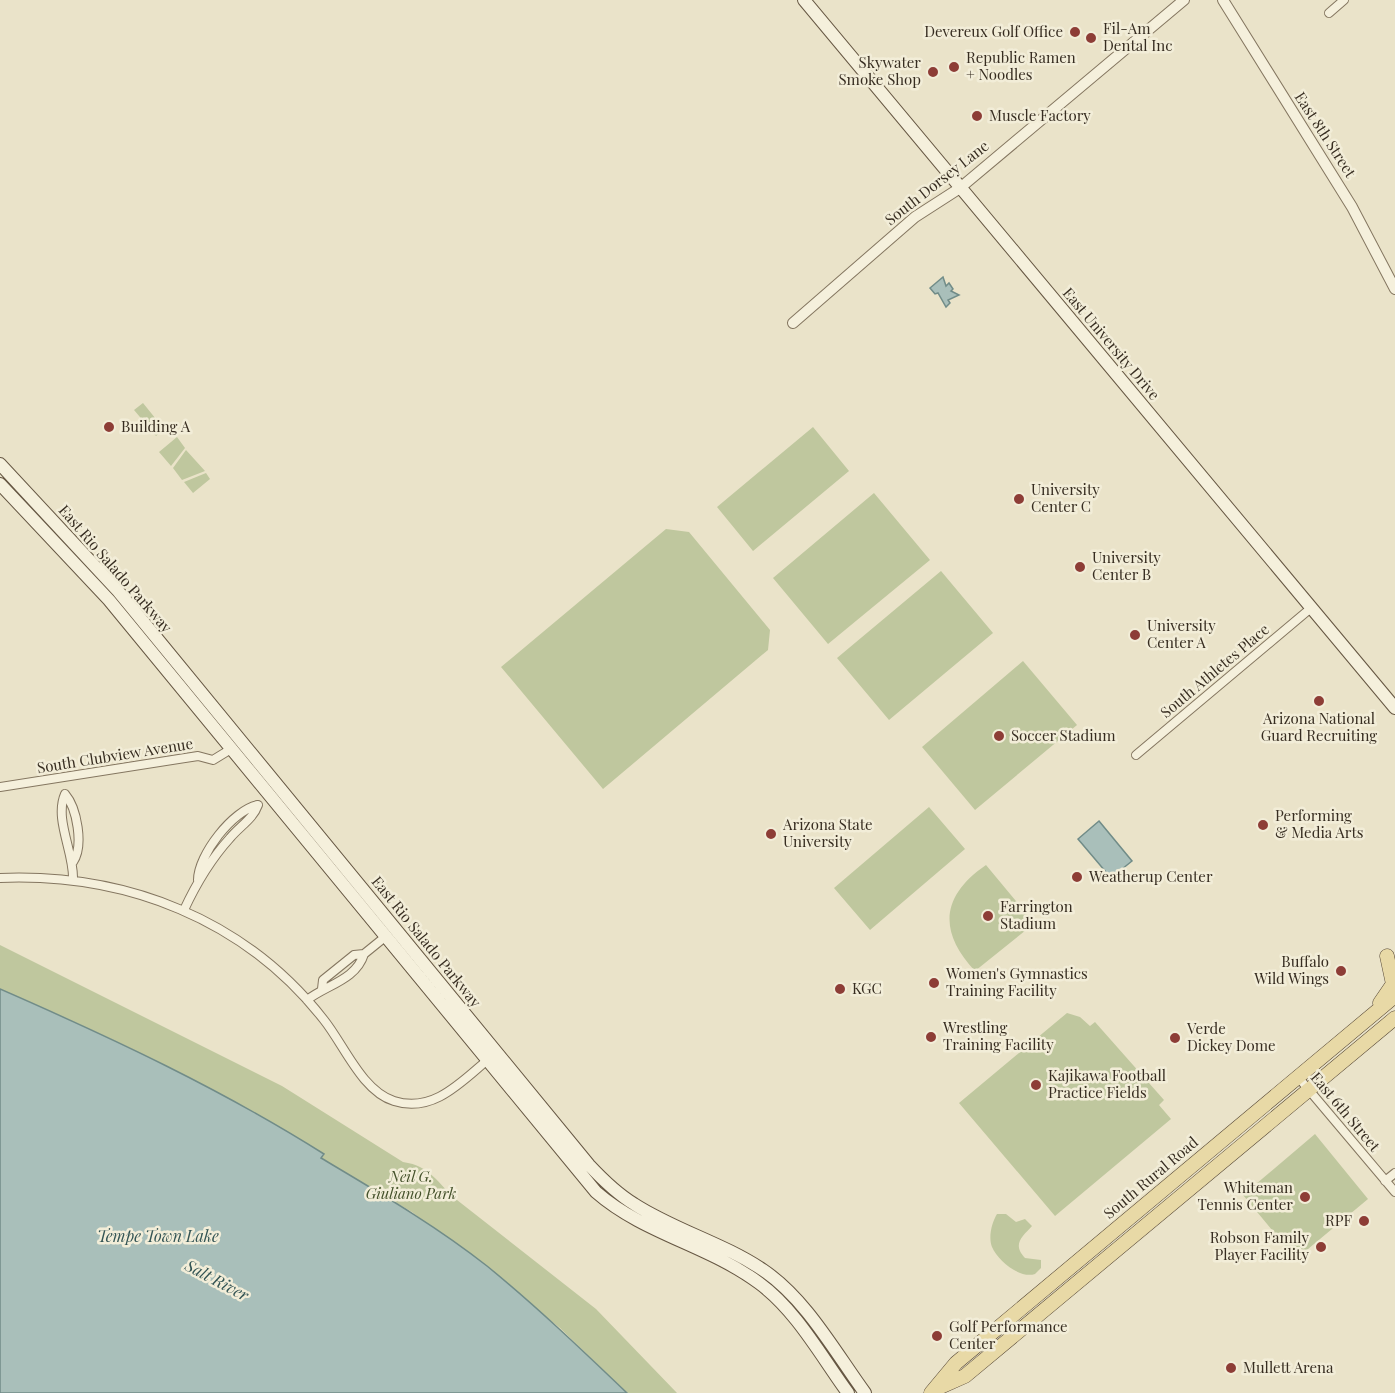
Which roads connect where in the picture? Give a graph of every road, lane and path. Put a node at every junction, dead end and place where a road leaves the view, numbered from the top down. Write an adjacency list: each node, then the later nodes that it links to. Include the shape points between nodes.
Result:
1 (804, 0): 6 (main road, East University Drive)
2 (1184, 0): 6 (street, South Dorsey Lane)
3 (1223, 0): 7 (street, East 8th Street, via 1352,207)
4 (1344, 0): 5 (street)
5 (1329, 13)
6 (960, 188): 8 (street, South Dorsey Lane, via 915,217); 11 (main road, East University Drive)
7 (1395, 289)
8 (793, 322)
9 (0, 465): 17 (main road, East Rio Salado Parkway, via 96,565)
10 (0, 484): 13 (main road, East Rio Salado Parkway, via 87,574)
11 (1311, 608): 12 (main road, East University Drive); 14 (street, South Athletes Place)
12 (1395, 708)
13 (231, 749): 15 (street, South Clubview Avenue, via 213,760 198,756); 18 (main road, East Rio Salado Parkway)
14 (1136, 755)
15 (63, 777): 16 (street, South Clubview Avenue); 20 (street, via 65,794 61,803 74,862)
16 (0, 787)
17 (281, 788): 18 (street); 30 (main road, East Rio Salado Parkway)
18 (269, 797): 21 (street, via 258,805 254,815 230,838 198,880); 22 (main road, East Rio Salado Parkway)
19 (0, 878): 20 (street)
20 (73, 879): 21 (street, via 125,890)
21 (184, 910): 25 (street, via 239,941)
22 (385, 938): 25 (street, via 331,989 322,989); 31 (main road, East Rio Salado Parkway)
23 (1392, 961): 27 (main road, via 1393,984)
24 (1395, 996): 27 (main road, South Rural Road)
25 (308, 1000): 31 (street, via 338,1037 367,1083 393,1101 420,1104 436,1099)
26 (1395, 1007): 29 (main road, via 1376,1023)
27 (1370, 1017): 32 (main road, South Rural Road)
28 (1395, 1018): 29 (main road, South Rural Road)
29 (1369, 1040): 33 (main road, South Rural Road)
30 (497, 1052): 31 (street); 39 (main road, East Rio Salado Parkway, via 608,1185 636,1206 723,1247 775,1279 799,1304)
31 (486, 1061): 38 (main road, East Rio Salado Parkway, via 596,1192 641,1224 729,1264 760,1284 796,1322)
32 (1298, 1077): 33 (street, East 6th Street); 37 (main road, South Rural Road, via 956,1363)
33 (1309, 1090): 35 (street, East 6th Street); 37 (main road, South Rural Road, via 965,1376)
34 (1395, 1173): 35 (street)
35 (1385, 1181): 36 (street, East 6th Street)
36 (1395, 1192)
37 (933, 1392)
38 (848, 1393)
39 (864, 1393)

